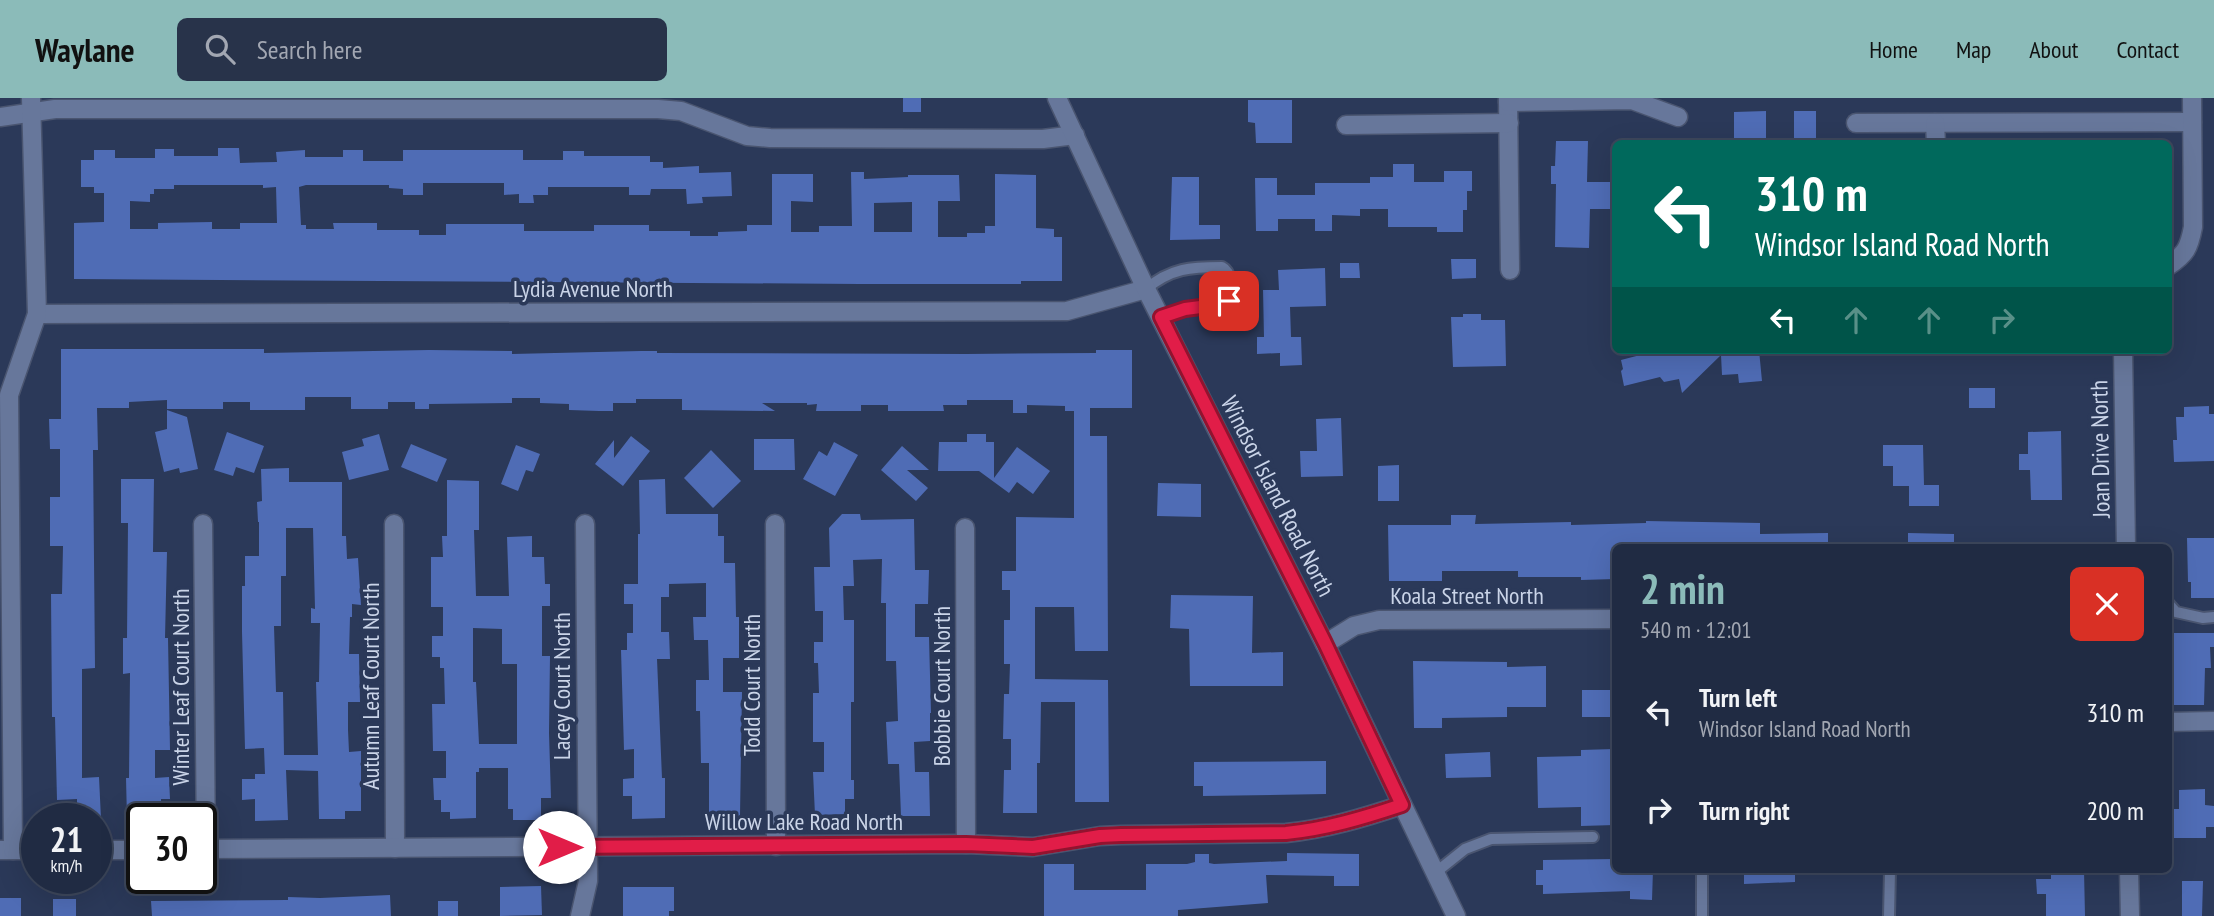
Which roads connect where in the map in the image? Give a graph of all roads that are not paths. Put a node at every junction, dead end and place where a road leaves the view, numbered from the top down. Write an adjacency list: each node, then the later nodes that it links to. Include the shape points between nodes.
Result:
1 (1057, 98): 15 (street, Windsor Island Road North)
2 (2192, 98): 10 (street)
3 (1508, 100): 9 (street, via 1632,100); 11 (street)
4 (239, 103): 5 (street); 7 (street)
5 (450, 103): 6 (street)
6 (658, 104): 15 (street, via 747,136 1043,139)
7 (31, 106): 8 (street); 20 (street)
8 (0, 117)
9 (1678, 117)
10 (2192, 122): 13 (street); 17 (street, via 2193,227 2183,256)
11 (1508, 123): 14 (street); 18 (street)
12 (1856, 123): 13 (street)
13 (1935, 123): 16 (street)
14 (1346, 125)
15 (1075, 135): 19 (street, Windsor Island Road North)
16 (1936, 140)
17 (2172, 263)
18 (1510, 270)
19 (1146, 289): 20 (street, Lydia Avenue North, via 1067,311); 21 (street, Windsor Island Road North); 21 (lane, via 1161,276 1180,269 1227,270 1229,301)
20 (37, 314): 43 (street, via 9,395)
21 (1161, 317): 32 (street, Windsor Island Road North)
22 (2123, 354): 28 (street, Joan Drive North)
23 (203, 524): 35 (street, Winter Leaf Court North)
24 (394, 524): 41 (street, Autumn Leaf Court North)
25 (585, 524): 40 (street, Lacey Court North)
26 (775, 524): 39 (street, Todd Court North)
27 (965, 528): 38 (street, Bobbie Court North)
28 (2126, 544)
29 (2172, 608): 30 (lane, via 2176,612)
30 (2214, 617)
31 (1612, 620): 32 (street, Koala Street North, via 1378,620 1354,626)
32 (1325, 643): 36 (street, Windsor Island Road North)
33 (2214, 721): 34 (street)
34 (2172, 722)
35 (204, 803)
36 (1402, 805): 38 (street, Willow Lake Road North, via 1326,827 1286,833 1100,836 1033,847); 44 (street, Windsor Island Road North)
37 (1593, 837): 44 (lane, via 1491,839 1465,849)
38 (966, 844): 39 (street, Willow Lake Road North)
39 (776, 845): 40 (street, Willow Lake Road North)
40 (587, 847): 41 (street, Willow Lake Road North); 48 (street, Lacey Court North, via 588,881)
41 (396, 848): 42 (street, Willow Lake Road North)
42 (217, 849)
43 (7, 850)
44 (1435, 873): 49 (street, Windsor Island Road North)
45 (1702, 873): 50 (lane)
46 (1890, 873): 51 (lane)
47 (2129, 873): 52 (street)
48 (580, 916)
49 (1456, 916)
50 (1702, 916)
51 (1889, 916)
52 (2130, 916)

